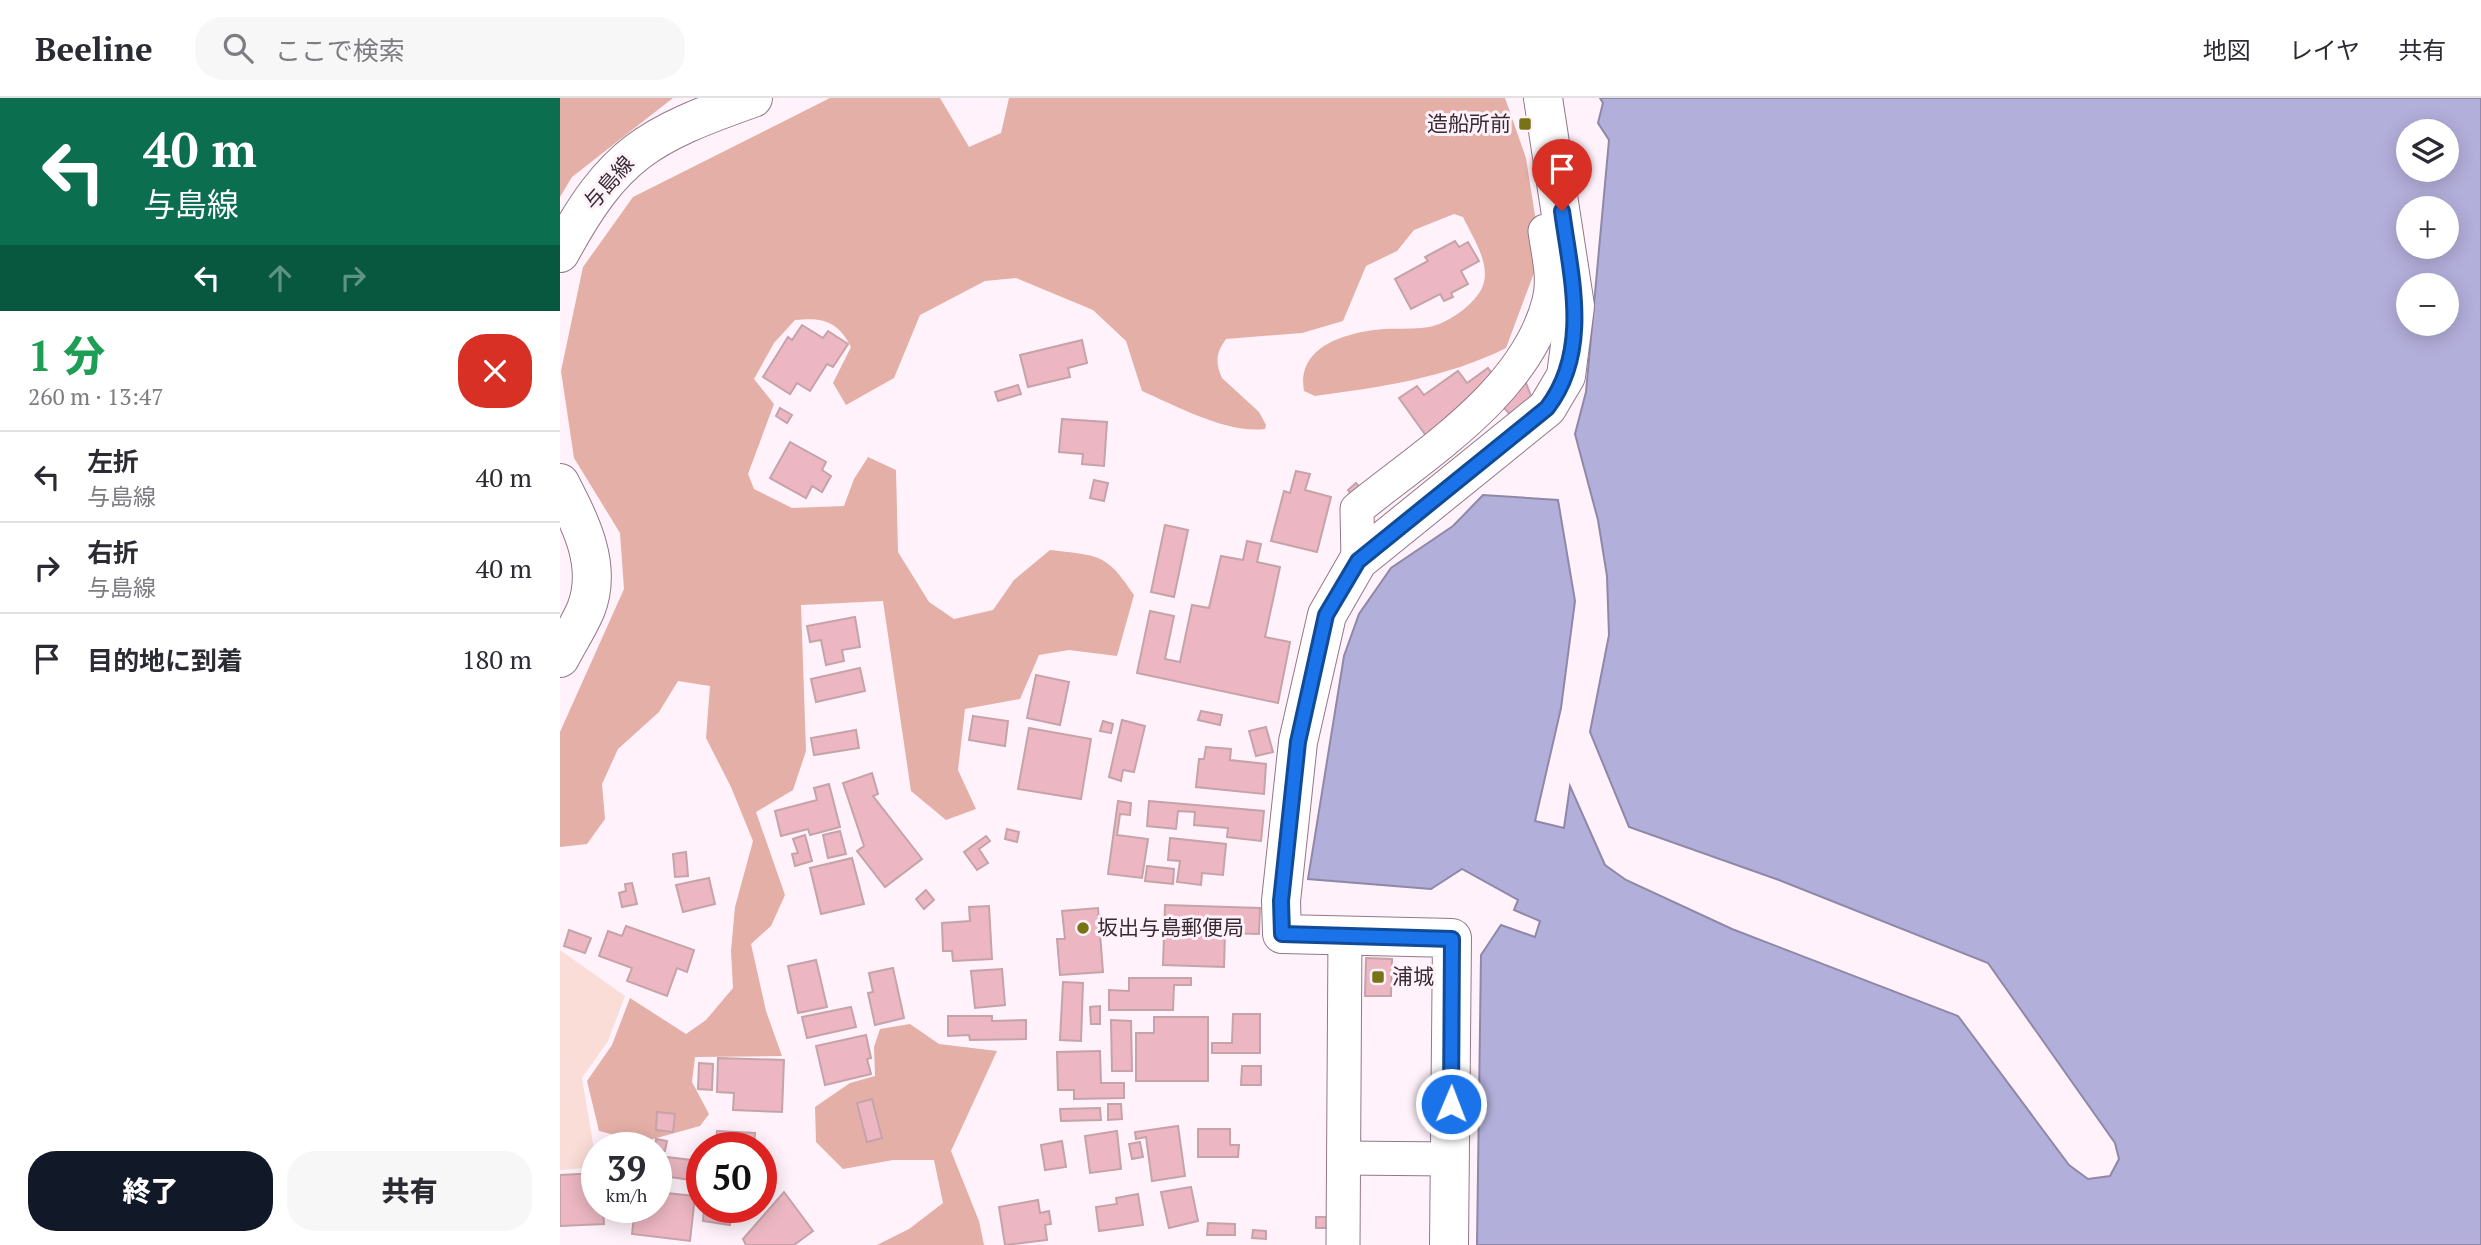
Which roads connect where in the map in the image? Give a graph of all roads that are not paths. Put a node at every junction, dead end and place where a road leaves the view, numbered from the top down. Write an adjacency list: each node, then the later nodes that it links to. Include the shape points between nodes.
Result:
1 (752, 98): 3 (main road, 与島線, via 648,142 613,172 583,211)
2 (1543, 98): 6 (main road, via 1575,306 1571,357 1559,392 1547,408 1358,561 1326,615 1298,742 1281,901 1282,934)
3 (560, 253)
4 (560, 483): 5 (main road, via 578,516 593,564 587,607)
5 (560, 658)
6 (1345, 935): 7 (street); 8 (main road, via 1452,939)
7 (1344, 1158): 8 (street); 9 (street)
8 (1450, 1159): 10 (main road)
9 (1343, 1245)
10 (1449, 1245)

